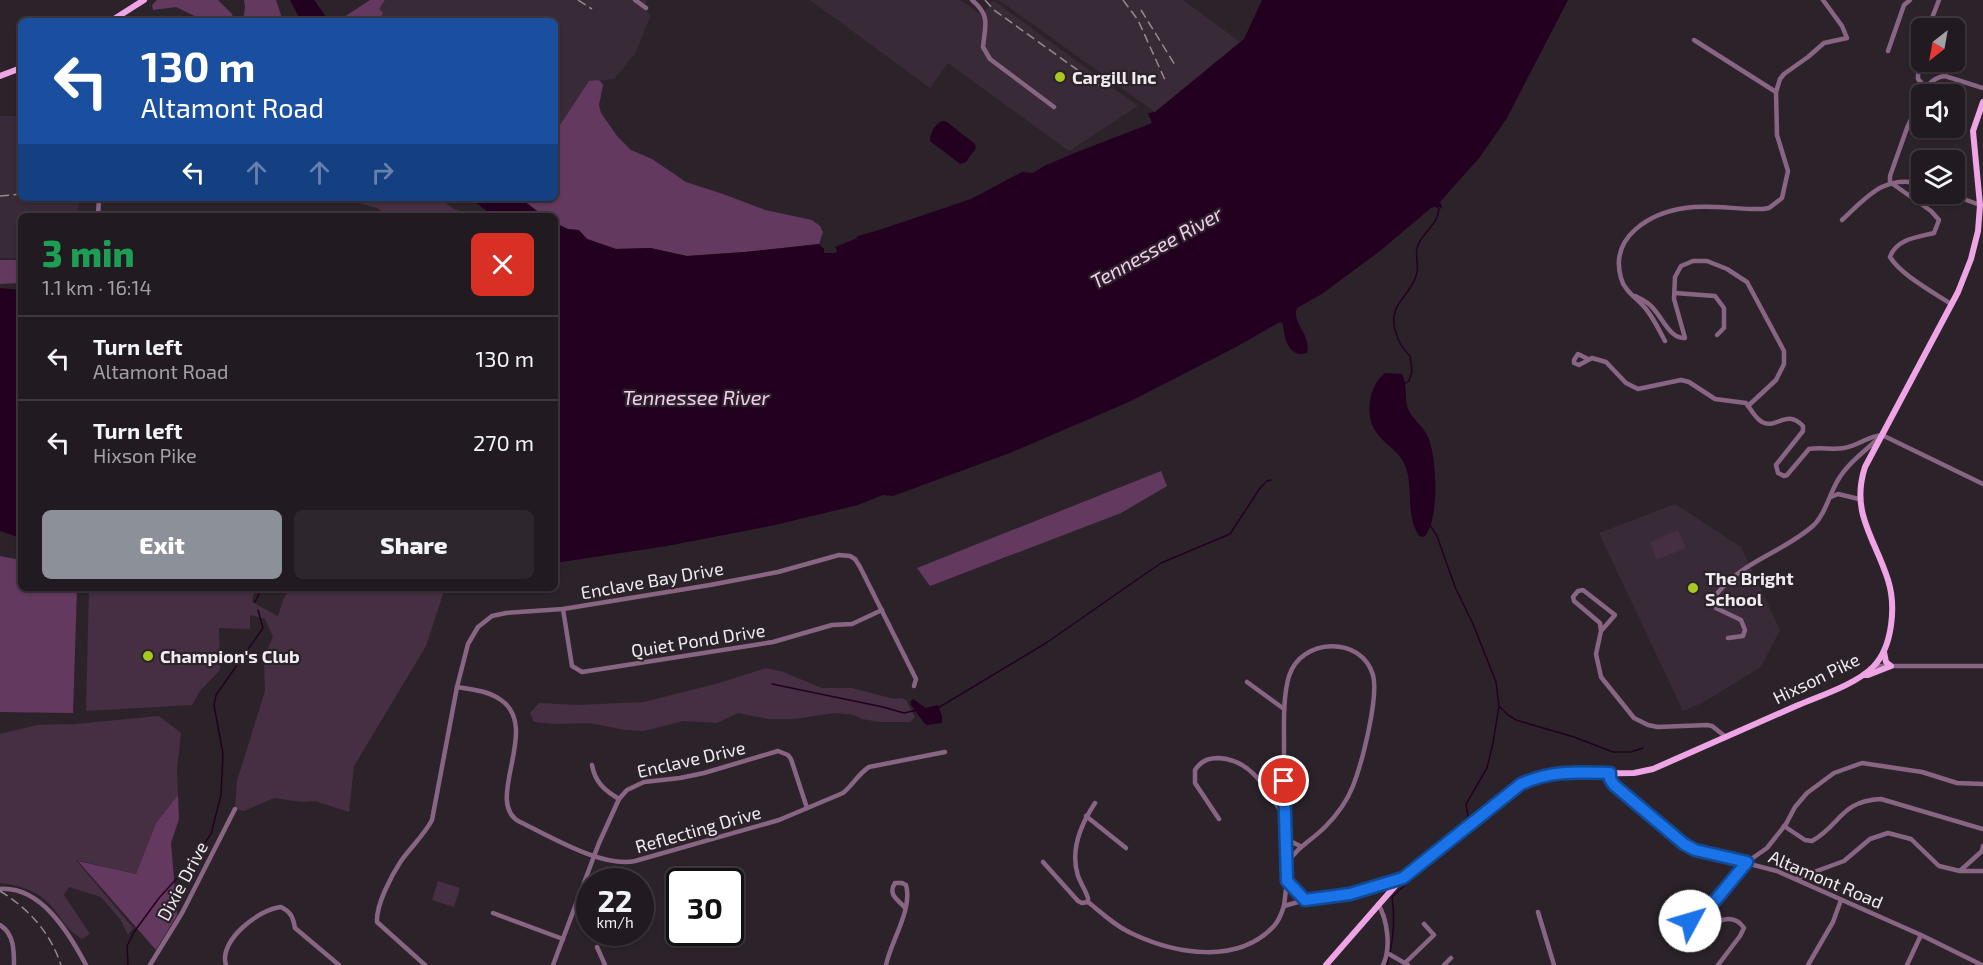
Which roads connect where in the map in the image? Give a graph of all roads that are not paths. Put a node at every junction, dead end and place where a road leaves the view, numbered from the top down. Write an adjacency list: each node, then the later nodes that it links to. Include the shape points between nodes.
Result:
1 (144, 0): 8 (main road)
2 (635, 0): 7 (street)
3 (972, 0): 18 (street, via 987,19 982,47 990,59)
4 (1823, 0): 16 (street, via 1847,39 1824,43 1784,74)
5 (1910, 0): 11 (street, via 1904,5)
6 (1939, 0): 9 (street)
7 (646, 8)
8 (116, 18)
9 (1932, 18)
10 (1694, 40): 16 (street)
11 (1888, 51)
12 (18, 69): 13 (main road)
13 (0, 76)
14 (1930, 84): 15 (street, via 1945,76)
15 (1983, 88)
16 (1776, 92): 26 (street, via 1777,135 1788,171 1782,198 1763,209 1686,207 1664,212 1633,229 1620,251 1619,266 1621,280)
17 (1983, 102): 23 (main road, Hixson Pike, via 1973,131)
18 (1054, 107)
19 (1911, 119): 20 (street)
20 (1890, 182): 21 (street); 24 (street); 27 (street, via 1938,220 1934,233 1898,245 1890,257 1905,273)
21 (1911, 182)
22 (1965, 200): 23 (street)
23 (1980, 206): 27 (main road, Hixson Pike, via 1971,259)
24 (1842, 220)
25 (1675, 293): 26 (street, via 1685,338 1673,334 1652,307); 28 (street, via 1715,296 1724,308 1724,328); 31 (street, via 1675,278 1681,266 1693,261 1707,261 1747,282 1784,351 1784,364 1776,380)
26 (1632, 295): 29 (street, via 1653,318)
27 (1951, 304): 32 (main road, Hixson Pike)
28 (1717, 335)
29 (1665, 341)
30 (1588, 359): 31 (street, via 1606,362 1626,383 1638,389 1681,380 1715,399)
31 (1748, 406): 32 (street, via 1761,422 1793,418 1803,426 1800,436 1776,465 1778,473 1784,476 1809,450 1845,448)
32 (1882, 435): 33 (street); 34 (street, via 1846,469); 35 (main road, Hixson Pike, via 1865,466)
33 (1983, 484)
34 (1830, 498): 35 (street, via 1838,494); 39 (street, via 1816,523 1731,577 1714,598 1716,608 1736,616 1743,624 1743,636)
35 (1859, 499): 40 (main road, Hixson Pike, via 1890,589 1890,629)
36 (563, 609): 37 (street, Enclave Bay Drive, via 778,572 839,555 855,559); 37 (street, Quiet Pond Drive, via 572,666 582,672 773,642 852,624); 47 (street, Enclave Bay Drive, via 506,613 484,621 468,644)
37 (882, 610): 46 (street, Enclave Bay Drive, via 916,680)
38 (1601, 631): 38 (street, via 1597,620 1574,601 1580,590 1615,615); 49 (street, via 1596,654 1601,677 1634,718 1658,727 1707,725)
39 (1728, 638)
40 (1884, 652): 41 (main road, Hixson Pike); 42 (main road)
41 (1874, 666): 42 (street); 44 (main road, Hixson Pike)
42 (1891, 666): 43 (street); 44 (main road)
43 (1983, 666)
44 (1864, 674): 49 (main road, Hixson Pike)
45 (1247, 682): 48 (street)
46 (914, 686)
47 (457, 687): 67 (street, Reflecting Drive, via 495,696 513,713 517,731 506,801 512,816); 99 (street, Enclave Bay Drive, via 432,820 400,862 376,910 377,922)
48 (1284, 709): 59 (street); 64 (street, via 1293,666 1313,649 1328,645 1344,647 1362,658 1370,669 1375,692 1373,706 1352,787 1335,816)
49 (1726, 736): 52 (main road, Hixson Pike, via 1644,772)
50 (945, 752): 56 (street, Reflecting Drive, via 869,767 843,793)
51 (592, 765): 54 (street, via 600,786)
52 (1610, 773): 69 (street, Altamont Road, via 1614,785 1684,844); 73 (main road, Hixson Pike, via 1550,774 1521,784)
53 (1983, 784): 61 (street, via 1957,783 1922,772 1862,763 1834,773 1808,793)
54 (619, 799): 56 (street, Enclave Drive, via 644,782 704,773 778,751 791,759); 67 (street, Enclave Drive)
55 (1095, 804): 58 (street)
56 (807, 808): 67 (street, Reflecting Drive, via 779,820 635,861 618,862)
57 (235, 809): 96 (street, Dixie Drive, via 182,913)
58 (1086, 816): 66 (street); 79 (street, via 1077,840 1076,869)
59 (1284, 816): 60 (street, via 1250,768 1228,759 1210,759 1195,771 1195,783); 63 (street)
60 (1219, 819)
61 (1785, 826): 62 (street, via 1812,841 1853,805 1881,799); 69 (street, via 1767,848)
62 (1983, 829)
63 (1286, 839): 64 (street); 70 (street)
64 (1300, 846): 70 (street)
65 (1983, 846): 71 (street, via 1982,852)
66 (1126, 848)
67 (595, 855): 88 (street, Enclave Drive)
68 (1043, 862): 79 (street, via 1078,901)
69 (1747, 862): 74 (street, Altamont Road); 107 (street, via 1714,902 1690,921 1694,930 1724,918 1740,921 1744,928)
70 (1286, 865): 75 (street)
71 (1960, 871): 72 (street); 74 (street, via 1939,866 1911,838 1888,833 1870,839 1844,861)
72 (1983, 871)
73 (1403, 878): 77 (street, via 1350,894); 80 (main road, Hixson Pike)
74 (1795, 879): 78 (street, Altamont Road)
75 (1287, 881): 77 (street); 81 (street)
76 (0, 889): 95 (street, via 21,891 45,907)
77 (1305, 900): 81 (street)
78 (1841, 900): 87 (street, Altamont Road); 108 (street)
79 (1088, 902): 81 (street, via 1133,934 1190,953 1207,954 1242,948 1256,940 1275,926)
80 (1378, 904): 90 (street, via 1384,914); 103 (main road, Hixson Pike)
81 (1284, 906)
82 (905, 908): 82 (street, via 907,888 895,883 893,896); 102 (street)
83 (1538, 912): 106 (street)
84 (493, 913): 88 (street)
85 (0, 924): 94 (street, via 11,938)
86 (1424, 924): 93 (street, via 1434,935)
87 (1921, 935): 92 (street, Altamont Road); 109 (street)
88 (562, 939): 100 (street, Enclave Drive)
89 (597, 947): 101 (street)
90 (1389, 954): 93 (street); 104 (street)
91 (1451, 958): 105 (street)
92 (1982, 963)
93 (1407, 964)
94 (14, 965)
95 (86, 965)
96 (150, 965)
97 (226, 965): 98 (street, via 223,957 228,945 240,932 262,912 281,907 289,911 295,928)
98 (339, 965)
99 (425, 965)
100 (553, 965)
101 (606, 965)
102 (886, 965)
103 (1326, 965)
104 (1383, 965)
105 (1444, 965)
106 (1554, 965)
107 (1718, 965)
108 (1808, 965)
109 (1907, 965)

